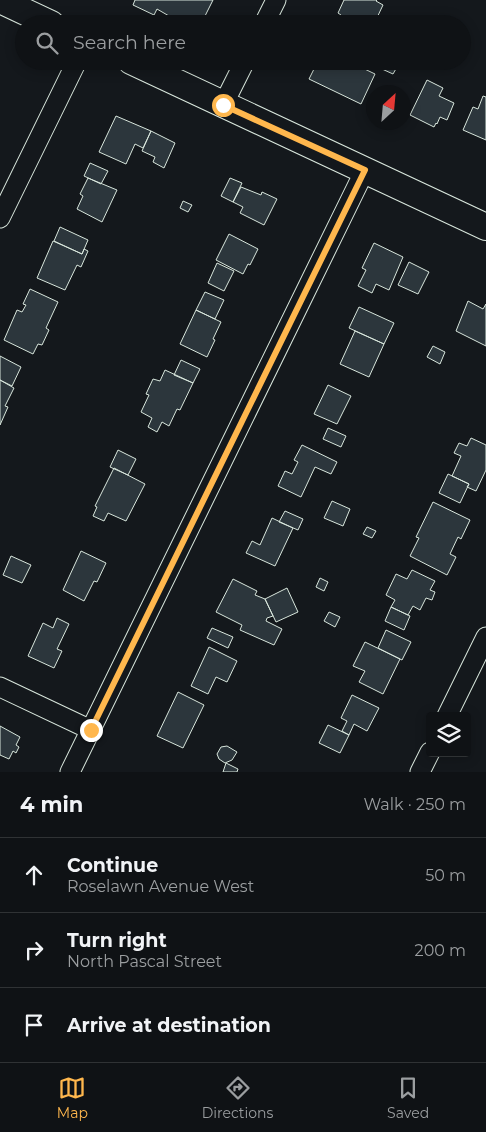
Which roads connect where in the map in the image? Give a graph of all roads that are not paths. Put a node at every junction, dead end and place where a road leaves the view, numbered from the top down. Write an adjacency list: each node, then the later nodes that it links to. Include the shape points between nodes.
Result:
1 (0, 0): 3 (street)
2 (276, 0): 4 (street)
3 (32, 15)
4 (268, 15)
5 (73, 70): 10 (street)
6 (150, 70): 8 (street)
7 (240, 70): 8 (street)
8 (223, 105): 9 (street)
9 (365, 170): 11 (street); 15 (street)
10 (0, 218)
11 (486, 227)
12 (486, 637): 14 (street)
13 (0, 686): 15 (street)
14 (449, 712)
15 (91, 730): 17 (street)
16 (428, 757): 18 (street)
17 (70, 772)
18 (420, 772)

